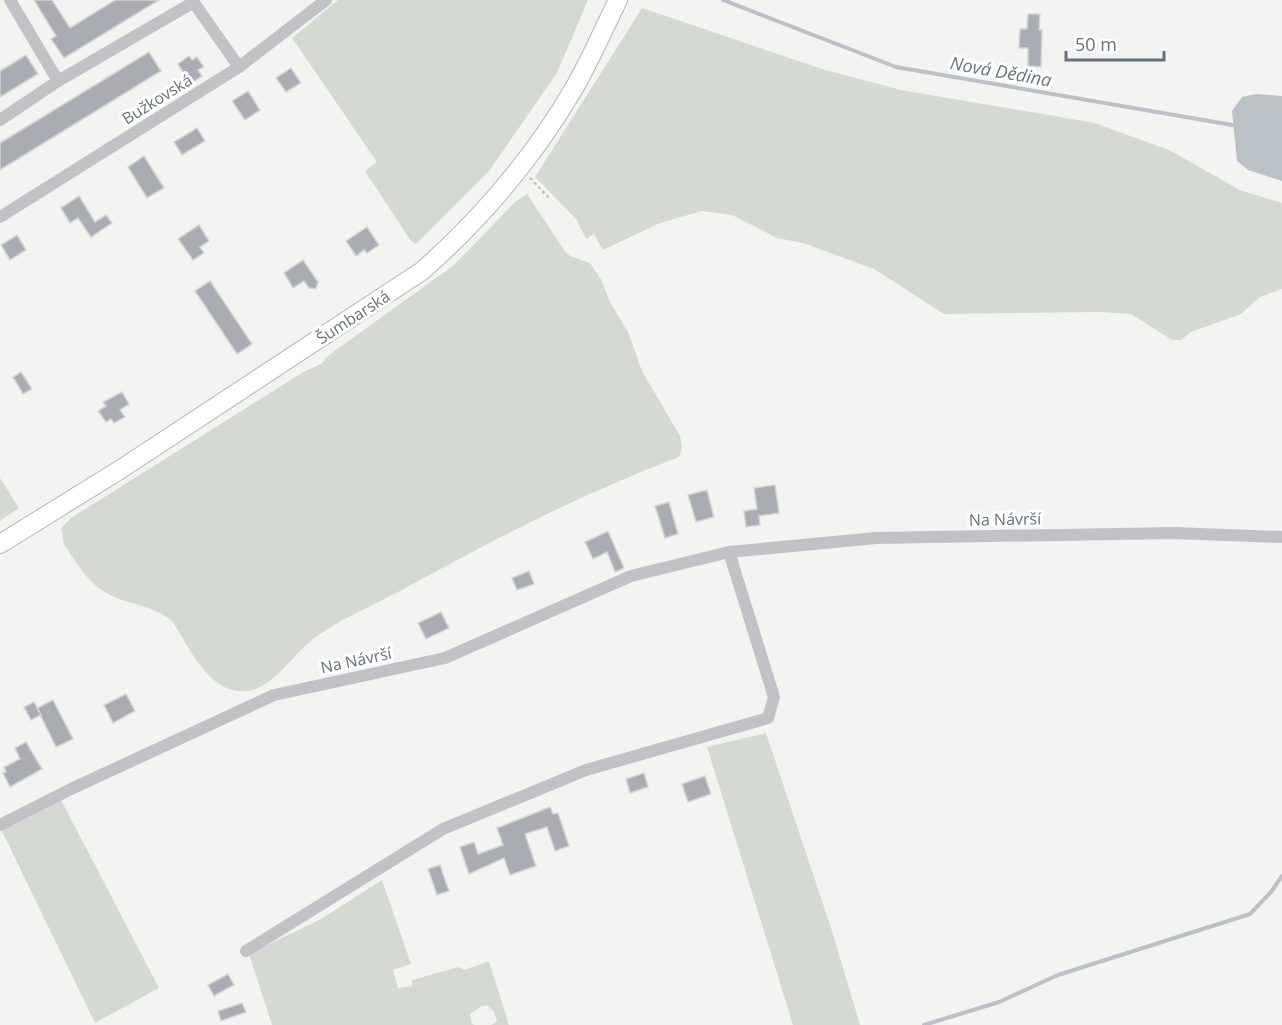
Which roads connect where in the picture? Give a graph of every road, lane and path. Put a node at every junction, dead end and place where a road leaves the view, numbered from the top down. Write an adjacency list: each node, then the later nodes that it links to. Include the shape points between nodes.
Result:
1 (10, 0): 6 (street)
2 (326, 0): 5 (street, Bužkovská)
3 (618, 0): 8 (street, Šumbarská, via 573,90)
4 (193, 1): 5 (street); 6 (street)
5 (239, 67): 10 (street, Bužkovská)
6 (58, 81): 7 (street)
7 (0, 120)
8 (519, 168): 9 (path); 12 (street, Šumbarská, via 457,240 422,272)
9 (550, 199)
10 (0, 217)
11 (1282, 537): 13 (street, Na Návrší, via 1142,533 876,538)
12 (0, 544)
13 (729, 552): 14 (street, Na Návrší, via 631,576 445,658 273,695); 15 (street, via 774,697 768,718 586,770 443,829)
14 (0, 825)
15 (246, 951)

